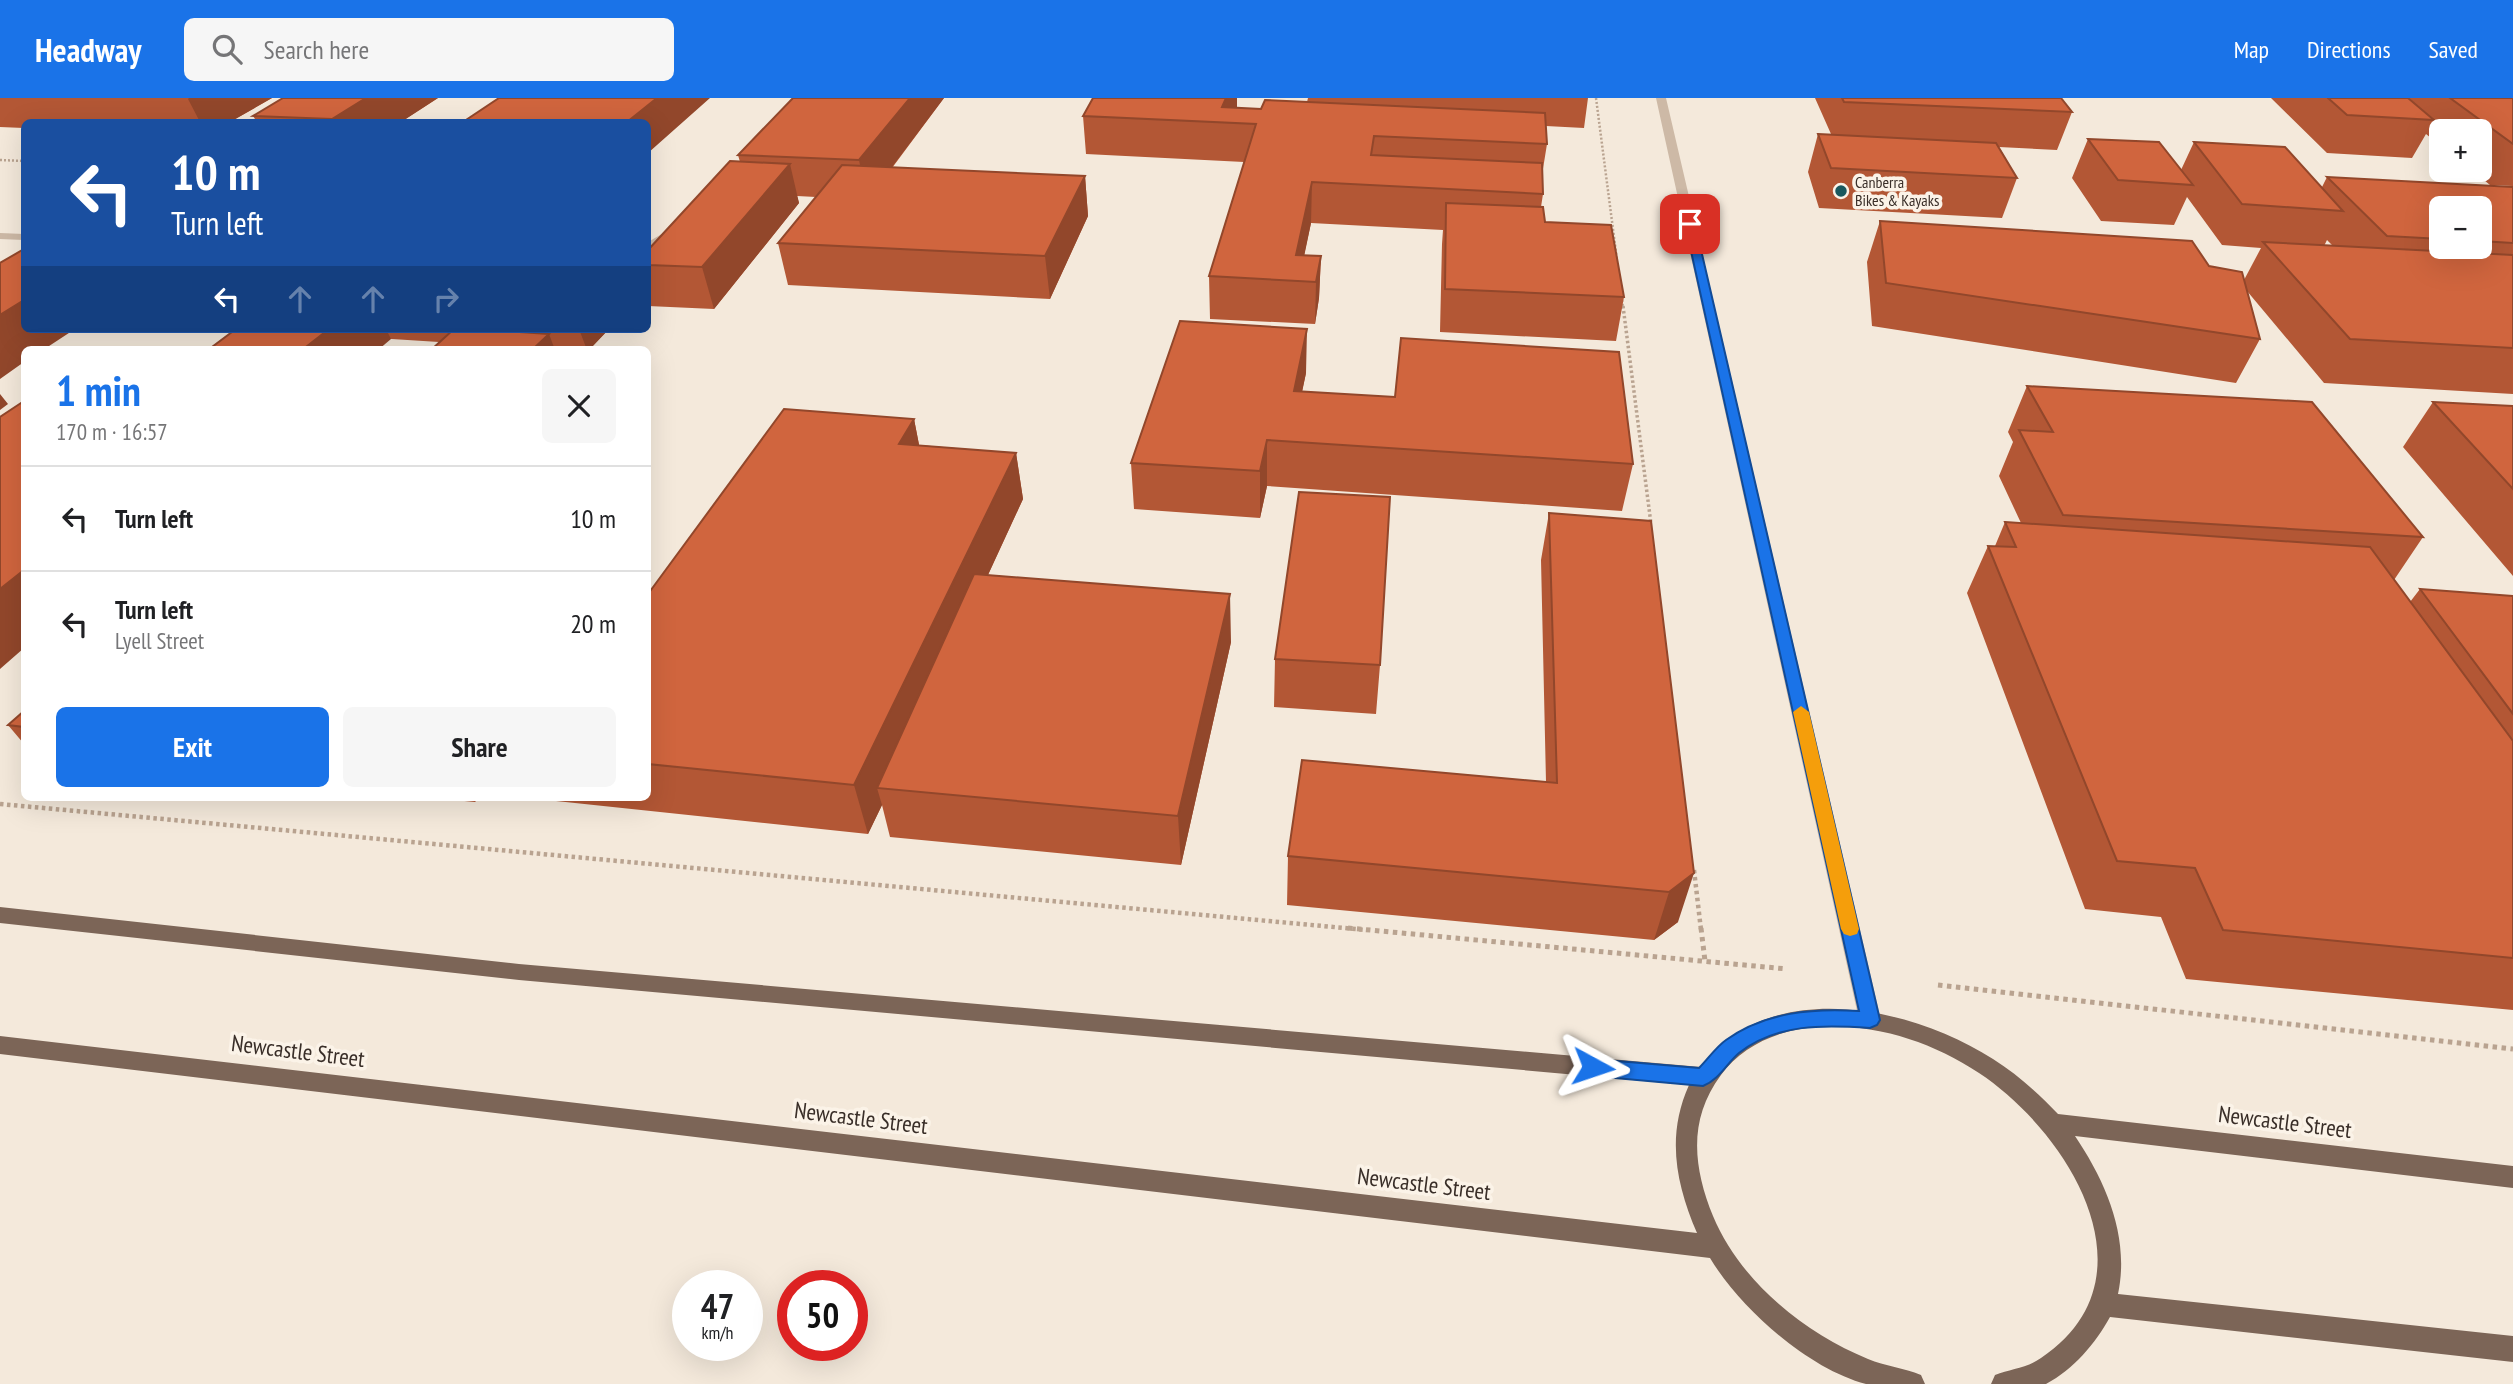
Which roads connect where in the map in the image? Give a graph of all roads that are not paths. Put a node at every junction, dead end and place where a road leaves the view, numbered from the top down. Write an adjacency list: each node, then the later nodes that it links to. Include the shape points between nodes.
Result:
1 (1661, 98): 7 (street)
2 (682, 224): 5 (street)
3 (0, 236): 4 (street)
4 (21, 237)
5 (651, 244)
6 (0, 915): 9 (main road, via 519,972)
7 (1870, 1020): 9 (main road, via 1818,1017 1773,1026 1733,1046); 10 (main road, via 1919,1033 1985,1065)
8 (0, 1045): 12 (main road, Newcastle Street)
9 (1703, 1077): 12 (main road, via 1688,1111 1684,1154 1694,1199)
10 (2051, 1122): 11 (main road, Newcastle Street); 13 (main road, via 2082,1167 2102,1212 2110,1260)
11 (2513, 1177)
12 (1715, 1247): 15 (main road, via 1753,1296 1802,1337 1863,1370)
13 (2102, 1304): 14 (main road); 16 (main road, via 2078,1344 2039,1374)
14 (2513, 1349)
15 (1912, 1384)
16 (2004, 1384)

